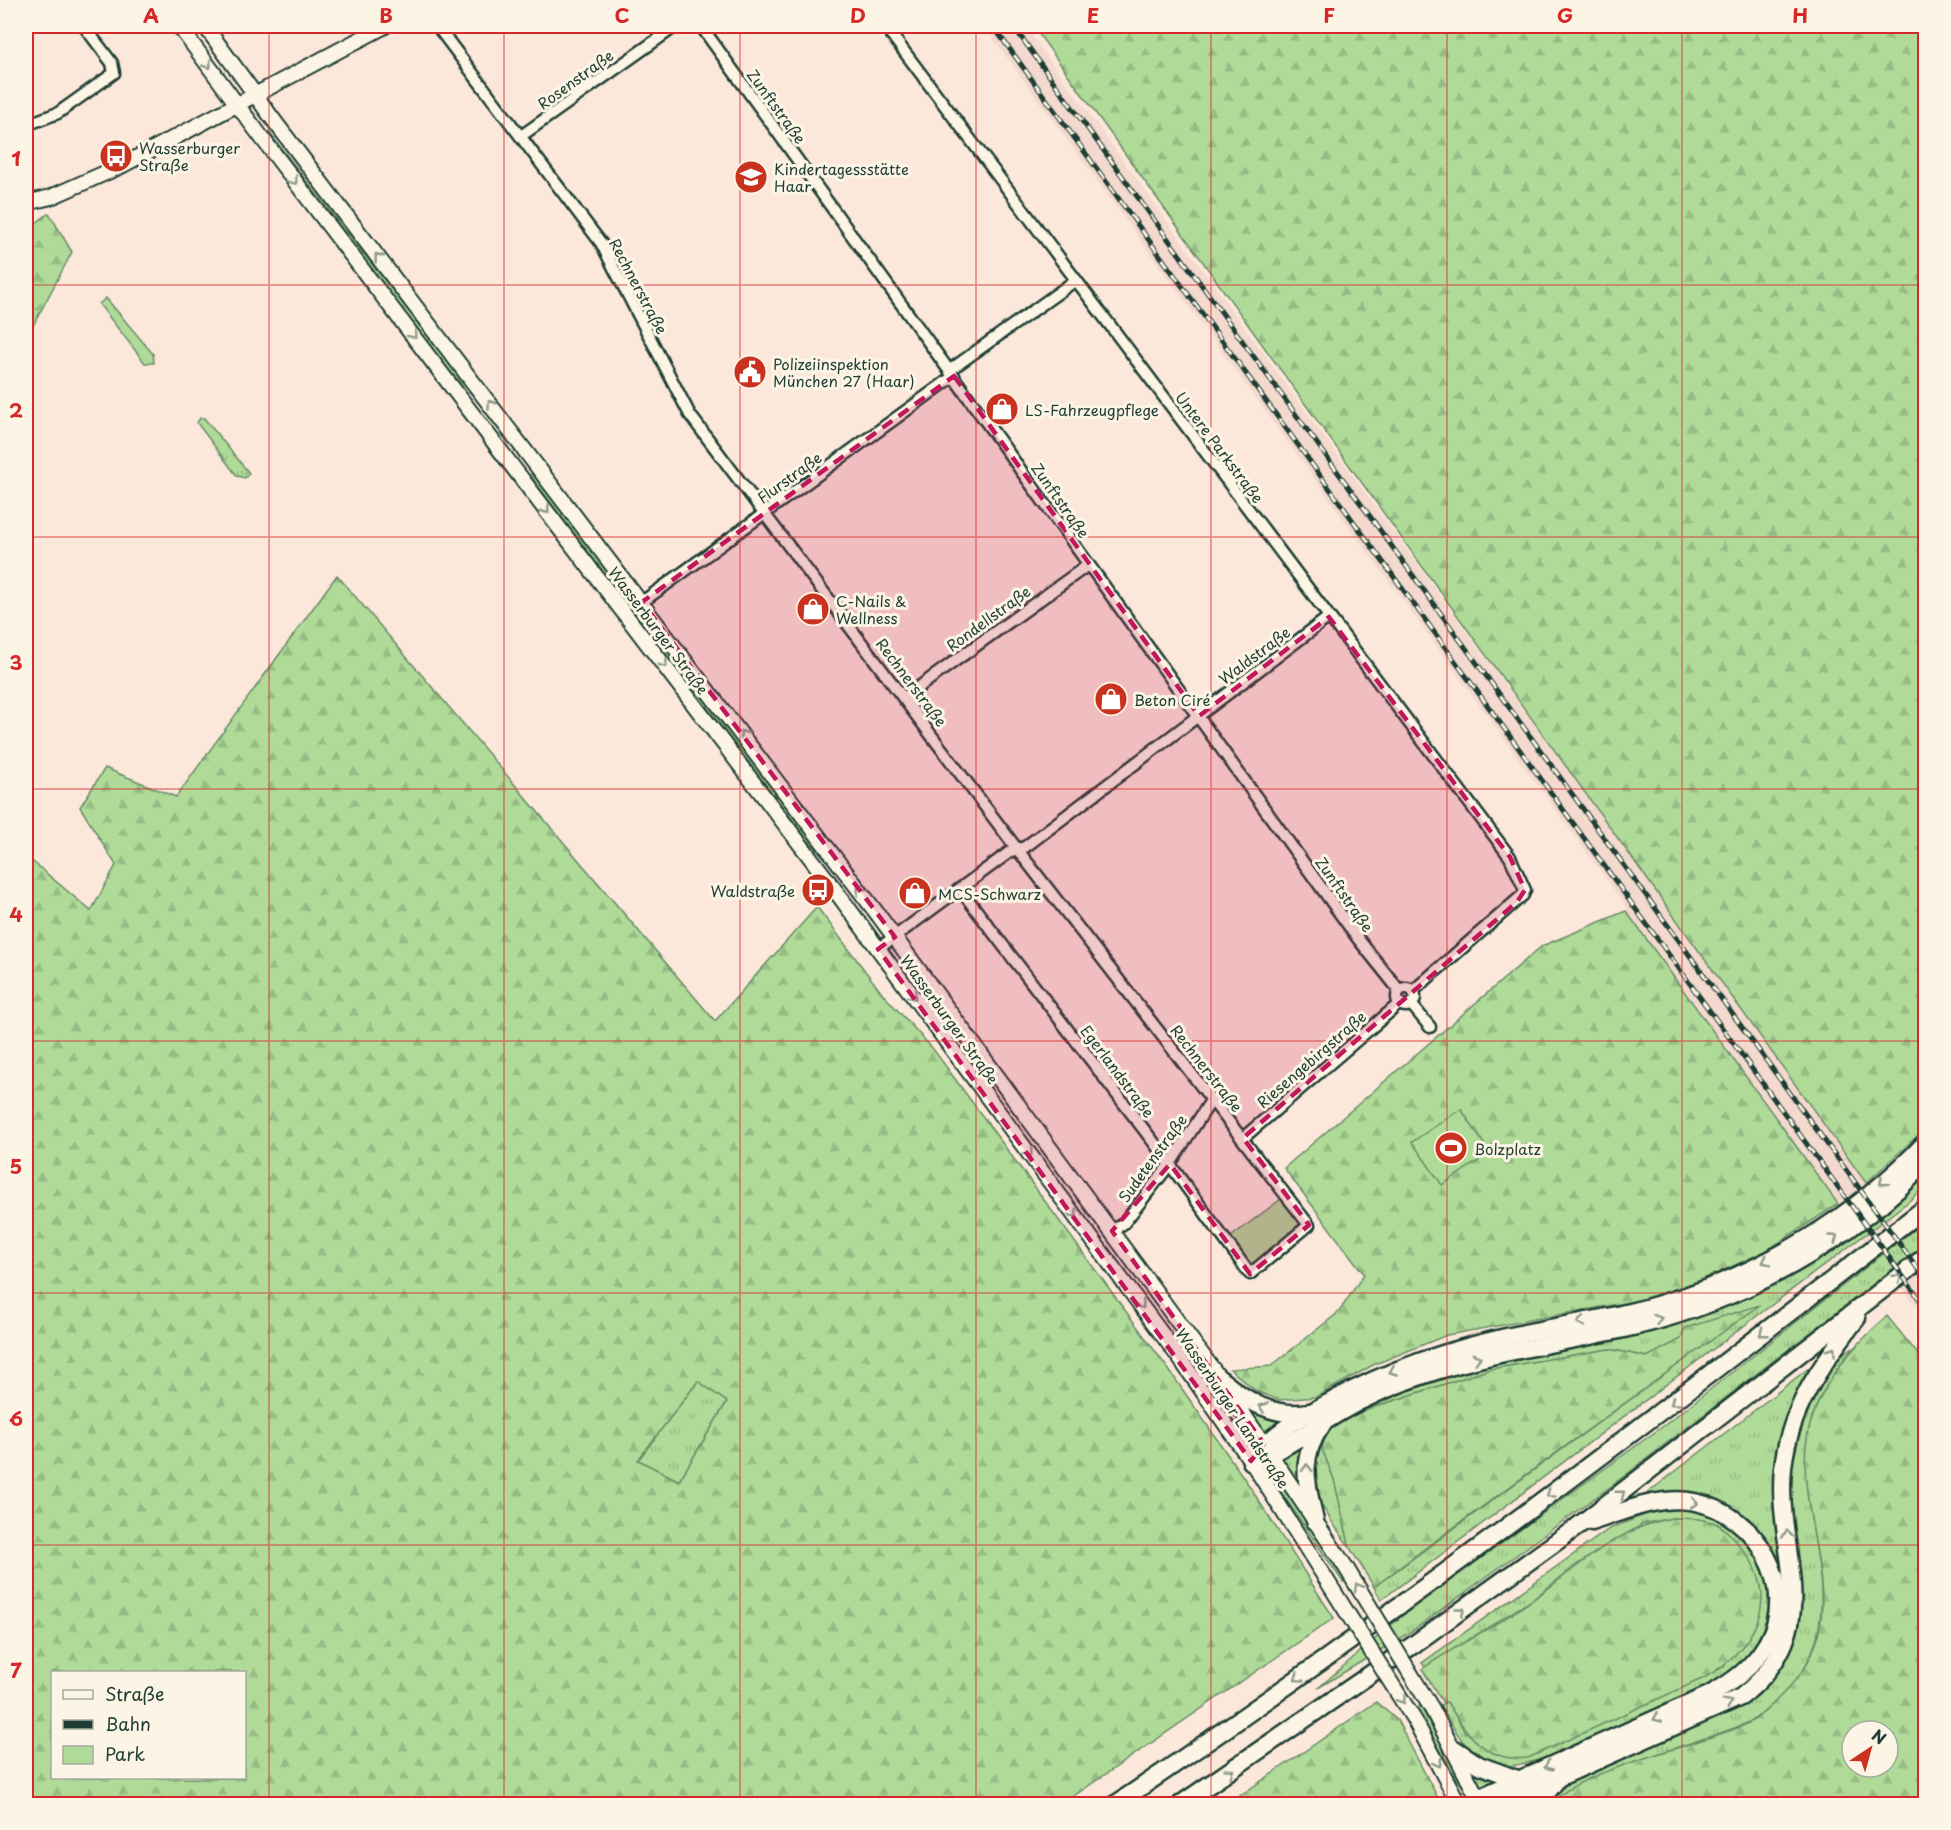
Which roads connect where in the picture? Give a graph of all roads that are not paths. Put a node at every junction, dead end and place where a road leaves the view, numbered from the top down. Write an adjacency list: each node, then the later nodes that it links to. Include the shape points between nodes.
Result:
1 (84, 26): 11 (street, via 112,63 114,73 58,113)
2 (179, 26): 10 (main road, Wasserburger Straße, one-way to 10)
3 (205, 26): 9 (main road, Wasserburger Straße)
4 (385, 26): 9 (main road)
5 (437, 26): 12 (street, Rechnerstraße)
6 (676, 26): 12 (street, Rosenstraße)
7 (701, 26): 15 (street, Zunftstraße)
8 (885, 26): 14 (street, Untere Parkstraße)
9 (255, 95): 10 (main road); 18 (main road, Wasserburger Straße, one-way to 9)
10 (237, 105): 13 (main road, via 79,186); 25 (main road, Wasserburger Straße, one-way to 25)
11 (26, 125)
12 (521, 136): 16 (street, Rechnerstraße, via 611,261 690,415)
13 (26, 203)
14 (1076, 280): 15 (street, Flurstraße); 19 (street, Untere Parkstraße)
15 (952, 373): 16 (street, Flurstraße); 17 (street, Zunftstraße)
16 (766, 513): 18 (street, Flurstraße); 20 (street, Rechnerstraße)
17 (1088, 565): 20 (street, Rondellstraße); 21 (street, Zunftstraße)
18 (642, 602): 24 (main road, Wasserburger Straße, one-way to 18)
19 (1329, 617): 21 (street, Waldstraße); 27 (street, Untere Parkstraße, via 1510,856 1525,890 1517,902)
20 (905, 697): 22 (street, Rechnerstraße)
21 (1199, 716): 22 (street, Waldstraße, via 1025,847); 26 (street, Zunftstraße, via 1374,960)
22 (1017, 849): 23 (street, Waldstraße); 31 (street, Rechnerstraße)
23 (960, 889): 24 (street, Waldstraße); 35 (street, Egerlandstraße)
24 (894, 937): 25 (street, Waldstraße); 37 (main road, Wasserburger Straße)
25 (878, 949): 40 (main road, Wasserburger Straße, one-way to 40)
26 (1400, 990): 27 (street, via 1407,987); 28 (street)
27 (1413, 991): 29 (street, via 1415,998)
28 (1400, 1003): 29 (street); 32 (street, Riesengebirgstraße)
29 (1411, 1004): 30 (street)
30 (1430, 1027)
31 (1212, 1099): 32 (street, Rechnerstraße); 35 (street, Sudetenstraße)
32 (1243, 1138): 41 (street, Rechnerstraße, via 1309,1226)
33 (1926, 1142): 44 (highway, one-way to 44, via 1861,1201 1817,1233 1712,1286 1632,1311 1528,1332 1417,1361 1371,1380)
34 (1926, 1162): 44 (highway, one-way to 34, via 1481,1356 1639,1325 1757,1283 1824,1245 1886,1199)
35 (1170, 1164): 37 (street, Sudetenstraße, via 1124,1223); 41 (street, Egerlandstraße)
36 (1926, 1207): 53 (highway, one-way to 53, via 1631,1435 1345,1644)
37 (1112, 1231): 38 (main road, Wasserburger Straße)
38 (1124, 1246): 43 (main road, Wasserburger Landstraße)
39 (1926, 1256): 42 (highway, one-way to 39)
40 (1107, 1258): 46 (main road, Wasserburger Landstraße, one-way to 46)
41 (1250, 1274)
42 (1870, 1300): 48 (highway, one-way to 42); 50 (highway, one-way to 42, via 1741,1696 1775,1661 1788,1633 1793,1597 1782,1489 1792,1424 1818,1373)
43 (1220, 1379): 44 (highway, one-way to 43, via 1278,1413 1252,1403); 45 (main road, Wasserburger Landstraße)
44 (1319, 1416): 45 (highway); 47 (highway, one-way to 44, via 1307,1453)
45 (1268, 1450): 46 (highway); 47 (main road, Wasserburger Landstraße)
46 (1251, 1461): 55 (main road, Wasserburger Landstraße, one-way to 55, bridge, via 1415,1721)
47 (1315, 1521): 49 (main road, Wasserburger Landstraße, one-way to 47, bridge, via 1432,1709)
48 (1574, 1529): 51 (highway, one-way to 51, via 1666,1501 1694,1502 1727,1513 1758,1541 1771,1564 1778,1597 1775,1623 1759,1655 1728,1684); 54 (highway, one-way to 48)
49 (1452, 1748): 51 (highway, via 1479,1766); 52 (main road)
50 (1558, 1779): 56 (highway); 57 (highway)
51 (1520, 1780): 52 (highway)
52 (1477, 1802)
53 (1116, 1804)
54 (1181, 1804)
55 (1459, 1804)
56 (1499, 1804)
57 (1538, 1804)

